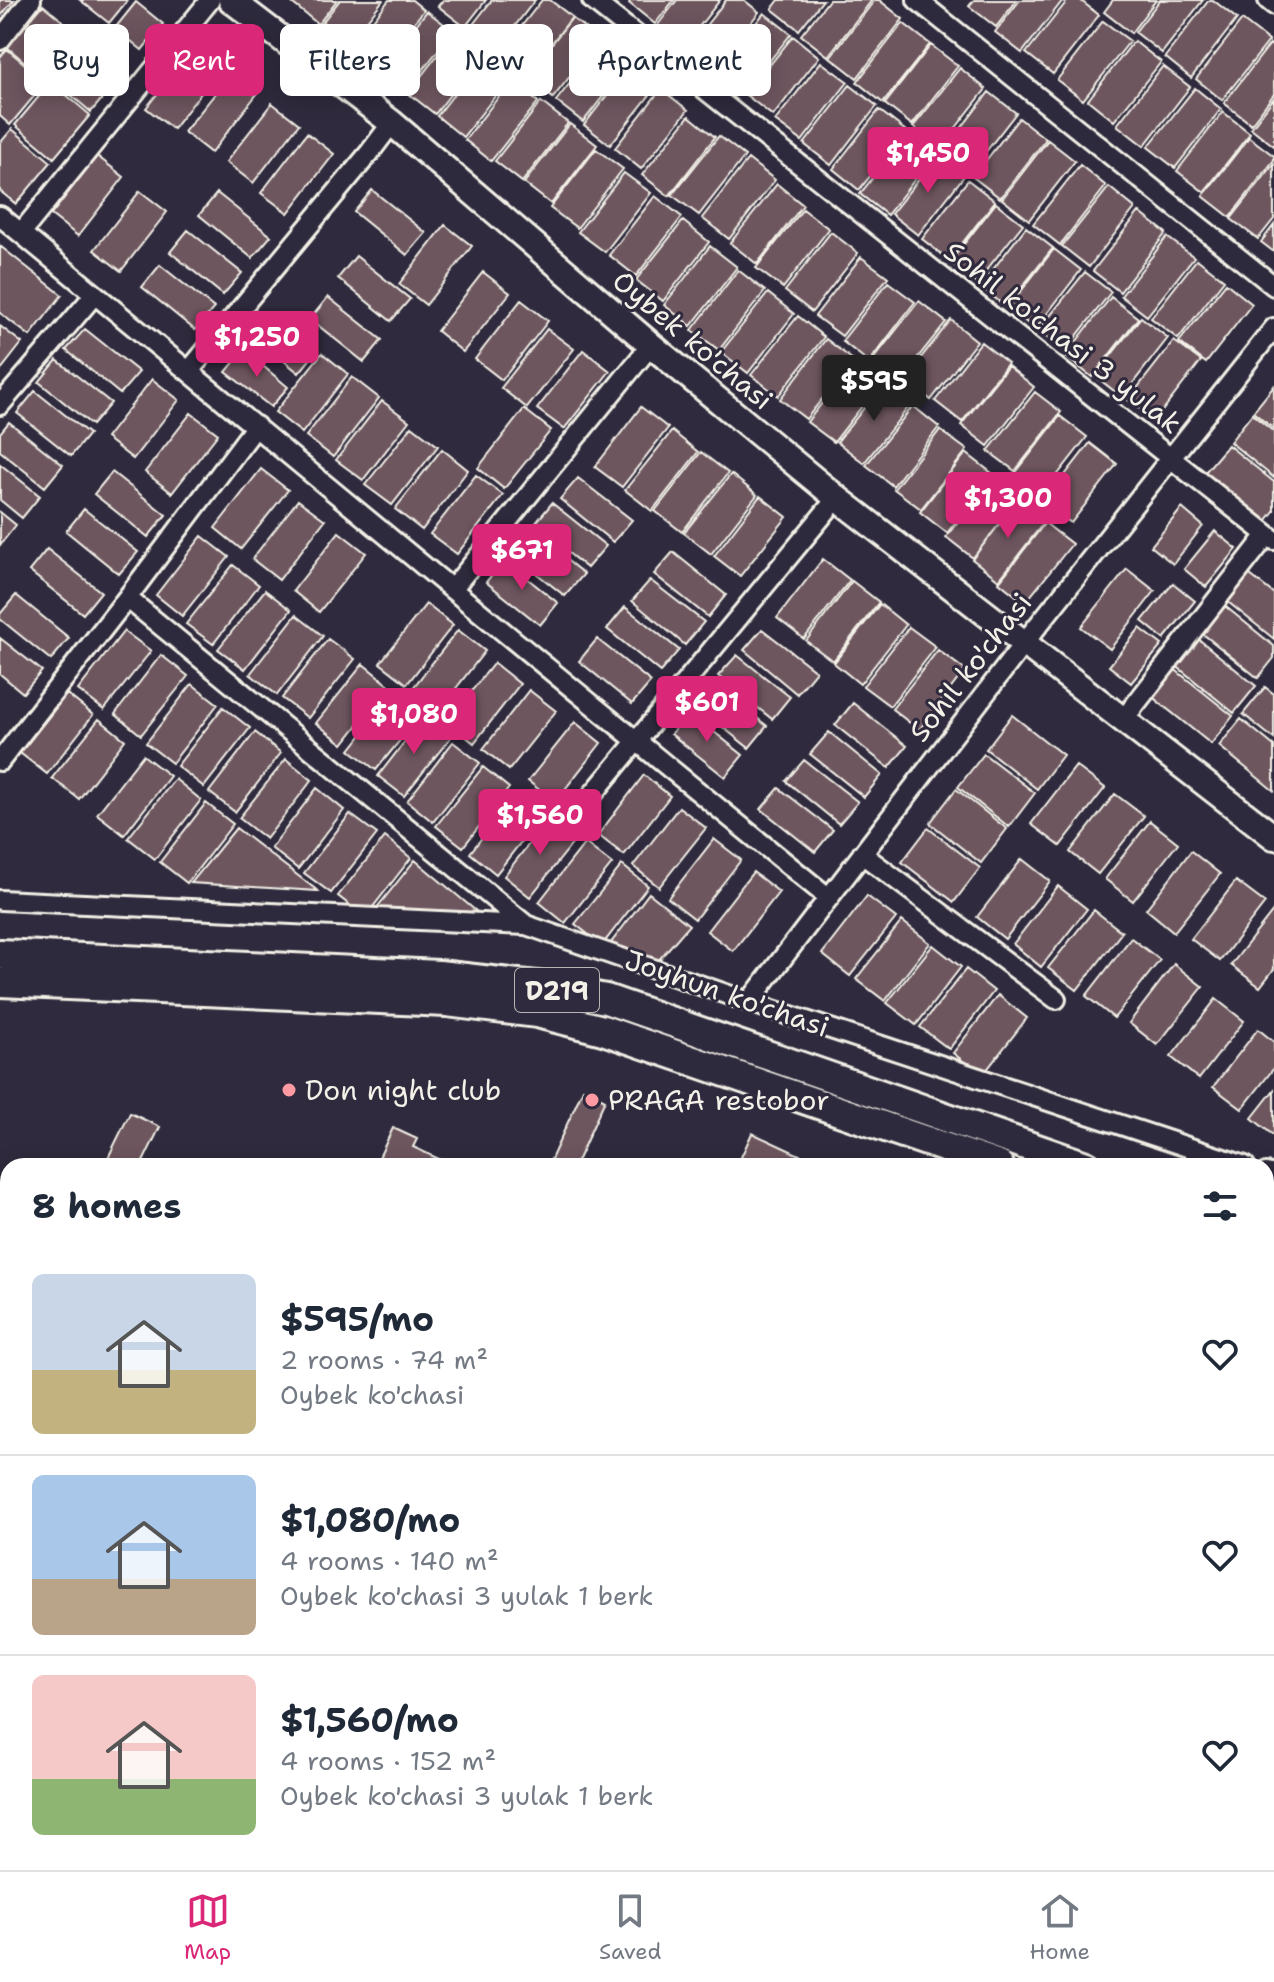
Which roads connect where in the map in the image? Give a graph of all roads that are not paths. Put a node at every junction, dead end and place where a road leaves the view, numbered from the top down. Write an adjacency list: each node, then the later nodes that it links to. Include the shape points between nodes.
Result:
1 (31, 0): 8 (street)
2 (210, 0): 11 (street)
3 (231, 0): 9 (street, Oybek ko'chasi)
4 (592, 0): 19 (street, Sohil ko'chasi 3 yulak)
5 (917, 0): 12 (street)
6 (1268, 0): 7 (street)
7 (1274, 5)
8 (0, 40)
9 (392, 123): 15 (street, Oybek ko'chasi); 16 (street)
10 (0, 216): 11 (street)
11 (21, 233): 13 (street)
12 (1274, 286)
13 (95, 294): 16 (street); 17 (street)
14 (1274, 328): 19 (street, Sohil ko'chasi)
15 (651, 345): 20 (street, Oybek ko'chasi); 22 (street)
16 (189, 371): 18 (street)
17 (0, 405)
18 (256, 426): 22 (street); 23 (street)
19 (1170, 458): 21 (street, Sohil ko'chasi 3 yulak); 24 (street, Sohil ko'chasi)
20 (837, 498): 24 (street, Oybek ko'chasi); 26 (street)
21 (1271, 537): 25 (street)
22 (453, 588): 26 (street)
23 (127, 598): 27 (street); 33 (street)
24 (1024, 643): 25 (street, Oybek ko'chasi); 30 (street, Sohil ko'chasi)
25 (1123, 720): 29 (street, Oybek ko'chasi)
26 (636, 742): 28 (street); 31 (street)
27 (0, 761)
28 (583, 806)
29 (1273, 833)
30 (862, 854): 31 (street, Sohil ko'chasi); 36 (street)
31 (829, 898): 37 (street, Sohil ko'chasi)
32 (0, 900): 33 (street, Joyhun ko'chasi)
33 (526, 925): 37 (street, Joyhun ko'chasi)
34 (0, 954): 39 (main road, Joyhun ko'chasi / D219, via 439,975 606,999)
35 (0, 982): 38 (main road, D219, via 447,1002 537,1013 603,1030)
36 (1056, 999)
37 (749, 1002): 40 (street, Joyhun ko'chasi)
38 (976, 1158)
39 (1063, 1158)
40 (1221, 1158)

